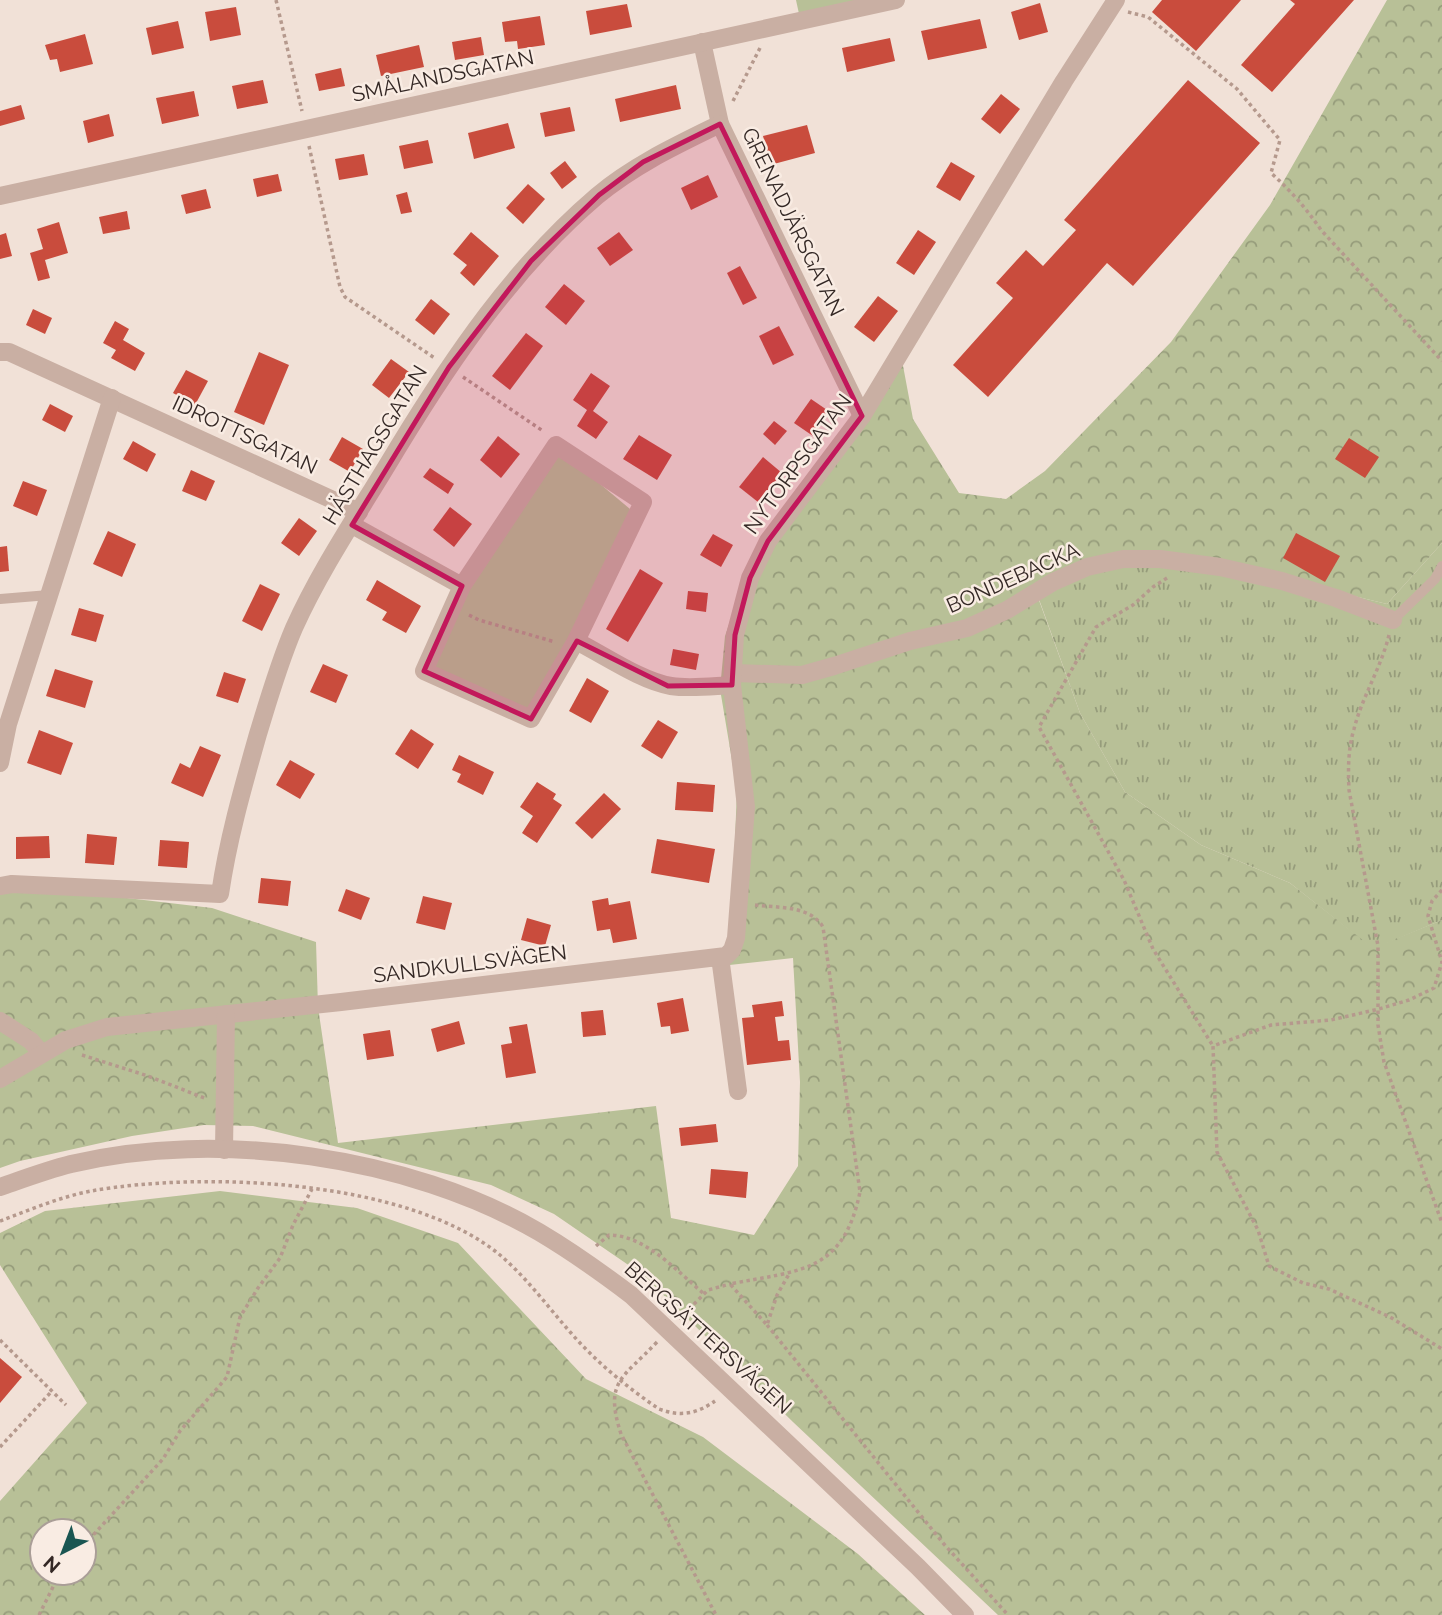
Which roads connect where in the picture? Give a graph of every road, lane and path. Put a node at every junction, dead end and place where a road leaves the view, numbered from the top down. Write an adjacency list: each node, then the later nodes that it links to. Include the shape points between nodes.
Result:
1 (276, 0): 7 (path)
2 (896, 0): 4 (street, SMÅLANDSGATAN)
3 (1115, 4): 10 (path, via 1148,17 1237,89 1280,139 1271,173); 13 (street, NYTORPSGATAN)
4 (760, 30): 5 (street, SMÅLANDSGATAN); 6 (path, via 757,55)
5 (702, 42): 6 (street, GRENADJÄRSGATAN); 7 (street, SMÅLANDSGATAN)
6 (720, 124): 11 (street, HÄSTHAGSGATAN, via 643,162 598,195 499,298); 13 (street, GRENADJÄRSGATAN)
7 (305, 130): 8 (street, SMÅLANDSGATAN); 11 (path, via 345,297)
8 (0, 196)
9 (0, 352): 12 (street, IDROTTSGATAN)
10 (1442, 361)
11 (449, 367): 14 (path, via 550,436); 15 (street, HÄSTHAGSGATAN)
12 (112, 398): 15 (street, IDROTTSGATAN); 20 (street)
13 (862, 416): 25 (street, NYTORPSGATAN, via 768,541 740,609)
14 (556, 445): 19 (street); 24 (street, via 642,502)
15 (355, 519): 19 (street, IDROTTSGATAN); 29 (street, HÄSTHAGSGATAN, via 314,588 275,680 238,802 220,894)
16 (1442, 566): 18 (lane)
17 (1171, 576): 36 (path, via 1096,627 1039,727 1124,880 1153,949)
18 (1438, 578): 23 (lane)
19 (462, 586): 22 (street)
20 (49, 595): 21 (lane); 27 (street)
21 (0, 598)
22 (452, 606): 24 (path, via 479,620); 24 (street, via 424,671 531,719)
23 (1393, 620): 25 (street, BONDEBACKA, via 1282,581 1220,567 1123,559 1087,567 1053,582 967,628 802,675); 33 (path, via 1354,728 1348,765 1353,820 1378,946)
24 (574, 645): 25 (street, via 668,686 691,688)
25 (732, 679): 31 (street, NYTORPSGATAN, via 746,807)
26 (0, 708): 27 (street)
27 (8, 724): 28 (street)
28 (0, 763)
29 (0, 886)
30 (1442, 890): 33 (path, via 1432,901 1428,916 1442,962 1434,988)
31 (739, 905): 32 (street, NYTORPSGATAN, via 732,950); 47 (path, via 803,911 820,921 860,1192 846,1234 836,1246 809,1268)
32 (720, 957): 34 (street, SANDKULLSVÄGEN); 39 (street)
33 (1379, 1009): 36 (path, via 1331,1020 1271,1025); 45 (path, via 1380,1043 1389,1080)
34 (226, 1014): 37 (street, SANDKULLSVÄGEN, via 107,1027); 40 (street)
35 (0, 1021): 37 (street)
36 (1213, 1046): 54 (path, via 1217,1152 1258,1230 1269,1266 1390,1317)
37 (47, 1050): 38 (street, SANDKULLSVÄGEN); 40 (path, via 148,1076)
38 (0, 1079)
39 (738, 1091)
40 (225, 1109): 41 (street)
41 (225, 1150): 42 (street, BERGSÄTTERSVÄGEN, via 108,1157); 64 (street, BERGSÄTTERSVÄGEN, via 281,1152 367,1167 425,1183 537,1231 651,1312)
42 (0, 1186)
43 (312, 1189): 44 (path, via 239,1182 138,1184 88,1192); 55 (path, via 401,1207 474,1238 523,1276 573,1335); 60 (path, via 280,1258 240,1317 227,1377 180,1431 163,1459)
44 (0, 1221)
45 (1442, 1223)
46 (596, 1245): 49 (path, via 609,1236 629,1239 664,1260)
47 (789, 1274): 48 (path); 51 (path)
48 (730, 1284): 49 (path); 51 (path)
49 (703, 1293): 50 (path)
50 (678, 1320)
51 (767, 1325): 65 (path, via 943,1543)
52 (661, 1338): 55 (path)
53 (0, 1340): 56 (path)
54 (1442, 1349)
55 (620, 1380): 57 (path, via 670,1413 692,1413); 63 (path, via 613,1397 621,1434)
56 (52, 1391): 58 (path); 59 (path)
57 (715, 1401)
58 (66, 1405)
59 (0, 1447)
60 (98, 1530)
61 (53, 1587): 62 (path)
62 (39, 1615)
63 (716, 1615)
64 (965, 1615)
65 (1008, 1615)

